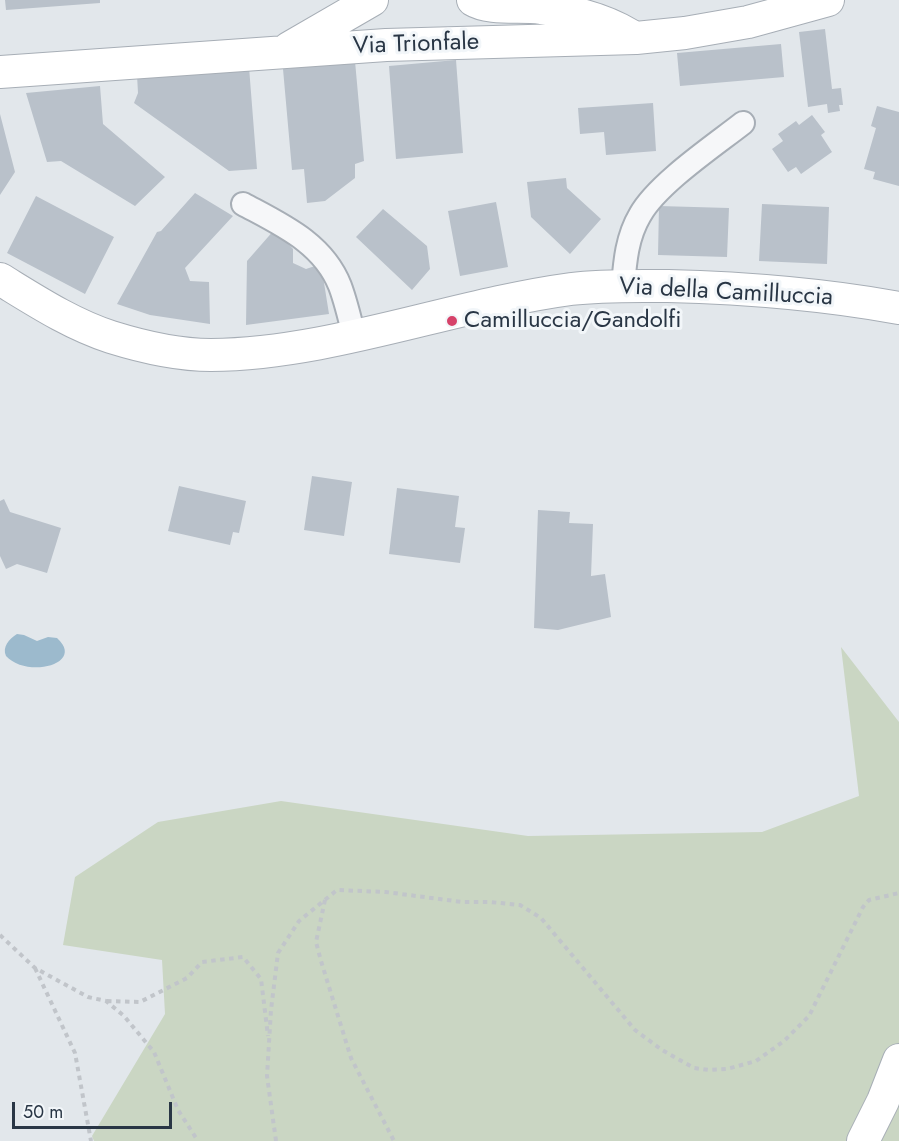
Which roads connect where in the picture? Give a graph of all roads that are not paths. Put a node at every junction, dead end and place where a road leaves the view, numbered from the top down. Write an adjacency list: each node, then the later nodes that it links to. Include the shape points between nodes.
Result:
1 (372, 0): 5 (main road)
2 (473, 0): 4 (main road, via 483,5 539,7 581,15)
3 (828, 0): 4 (main road, Via Trionfale, via 736,24)
4 (636, 38): 5 (main road, Via Trionfale)
5 (283, 51): 6 (main road, Via Trionfale)
6 (0, 72)
7 (743, 123): 10 (street, via 673,179 645,207 630,239)
8 (243, 204): 12 (street, via 306,240 324,259 339,284)
9 (0, 279): 12 (main road, Via della Camilluccia, via 100,333 186,354 251,353)
10 (623, 286): 11 (main road, Via della Camilluccia, via 757,290); 12 (main road, Via della Camilluccia, via 516,298)
11 (899, 308)
12 (354, 336)
13 (899, 1060): 14 (main road)
14 (863, 1141)

